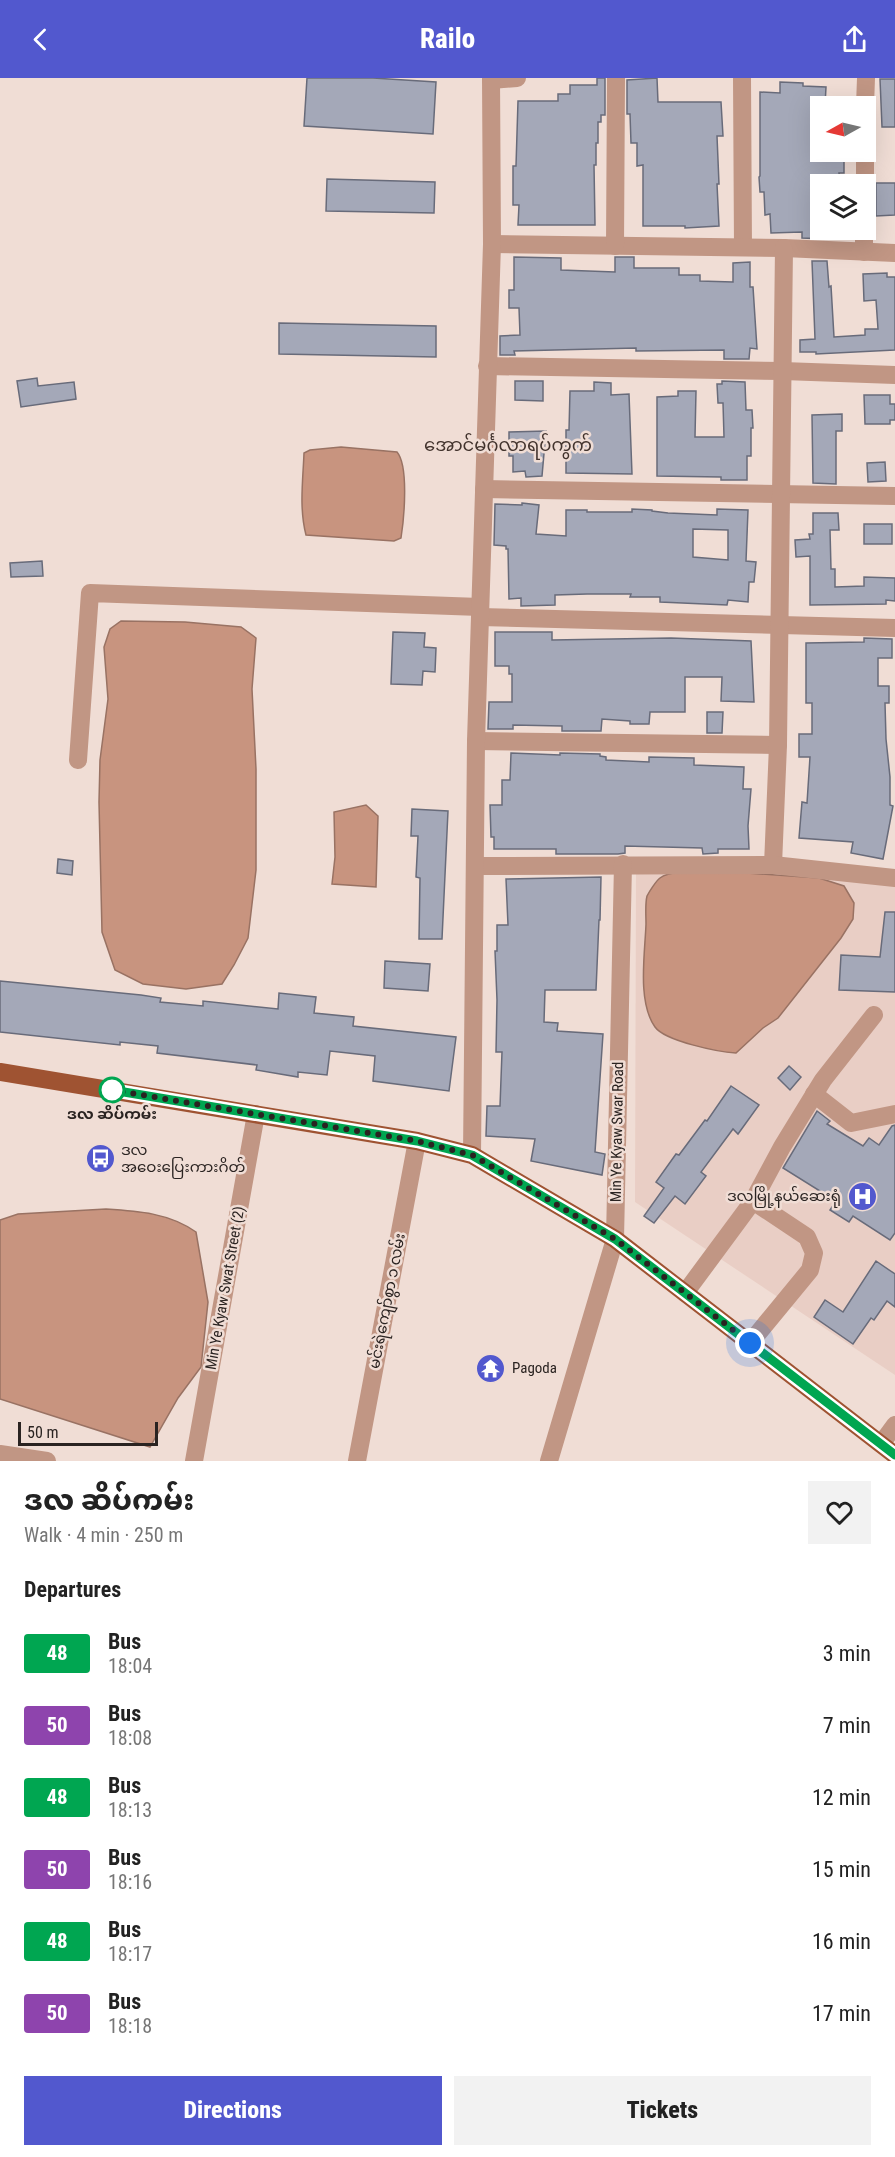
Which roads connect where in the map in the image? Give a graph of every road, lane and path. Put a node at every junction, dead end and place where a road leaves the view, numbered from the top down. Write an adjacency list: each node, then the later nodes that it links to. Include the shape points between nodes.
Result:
1 (517, 78): 5 (street)
2 (616, 78): 9 (street)
3 (742, 78): 10 (street)
4 (866, 78): 6 (street)
5 (491, 79): 8 (street)
6 (865, 96)
7 (864, 240): 12 (street)
8 (492, 244): 9 (street); 14 (street)
9 (615, 246): 10 (street)
10 (743, 247): 11 (street)
11 (784, 248): 12 (street); 15 (street)
12 (864, 252): 13 (street)
13 (895, 253)
14 (487, 366): 15 (street); 17 (street)
15 (783, 371): 16 (street); 18 (street)
16 (895, 375)
17 (484, 489): 18 (street); 20 (street)
18 (782, 496): 19 (street); 21 (street)
19 (895, 496)
20 (480, 612): 21 (street); 23 (street); 25 (street, via 90,593)
21 (780, 625): 22 (street); 24 (street)
22 (895, 628)
23 (476, 741): 24 (street); 28 (street)
24 (778, 746): 27 (street)
25 (78, 760)
26 (623, 864): 27 (street); 28 (street); 38 (street, Min Ye Kyaw Swar Road)
27 (773, 865): 29 (street)
28 (475, 866): 36 (street)
29 (895, 878)
30 (874, 1015): 32 (street)
31 (0, 1072): 33 (main road)
32 (814, 1094): 34 (street, via 851,1123); 37 (street)
33 (256, 1114): 35 (main road); 45 (street, Min Ye Kyaw Swat Street (2))
34 (895, 1114)
35 (417, 1141): 36 (main road); 46 (street, မင်းရဲကျော်စွာ ၁ လမ်း)
36 (472, 1155): 38 (main road)
37 (753, 1201): 39 (street); 40 (street, via 807,1237 814,1253 810,1270)
38 (615, 1239): 39 (main road); 47 (street, Min Ye Kyaw Swar Road)
39 (685, 1293): 40 (main road)
40 (750, 1343): 42 (main road)
41 (895, 1425): 42 (street)
42 (888, 1450)
43 (0, 1454): 44 (street)
44 (46, 1461)
45 (194, 1461)
46 (357, 1461)
47 (549, 1461)

